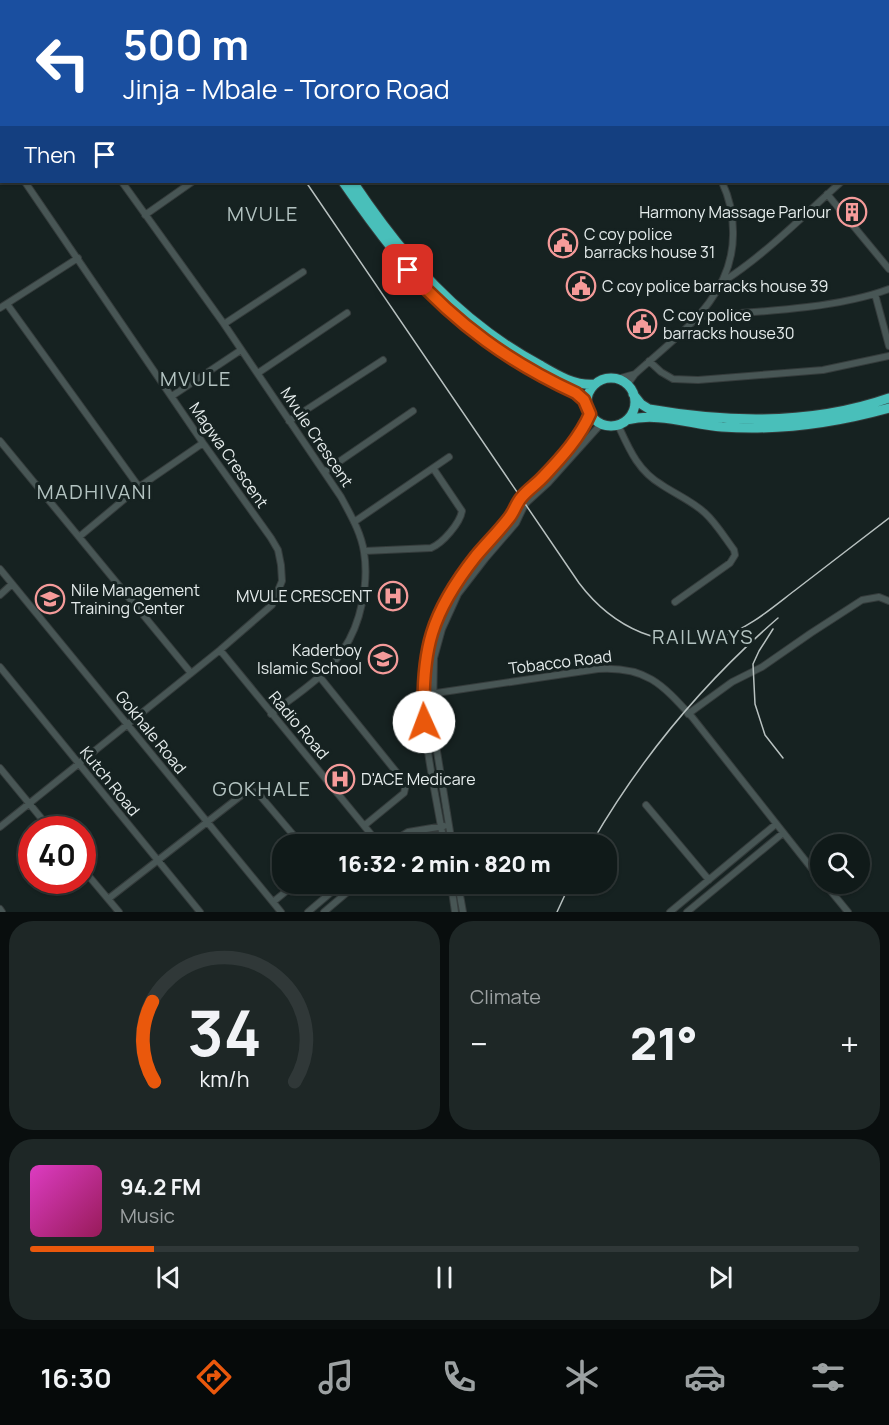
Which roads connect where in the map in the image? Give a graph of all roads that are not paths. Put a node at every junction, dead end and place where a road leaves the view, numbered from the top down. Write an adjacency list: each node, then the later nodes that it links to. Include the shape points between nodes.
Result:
1 (26, 183): 10 (street, Magwa Crescent)
2 (123, 183): 9 (street, Mvule Crescent)
3 (191, 183): 9 (street)
4 (344, 183): 35 (highway, via 397,258 442,307 490,346 576,393)
5 (354, 183): 29 (highway, via 402,251 468,318 549,371 577,384)
6 (722, 183): 13 (street, via 734,237)
7 (840, 183): 8 (street)
8 (827, 194): 11 (street); 13 (street)
9 (145, 215): 20 (street, Mvule Crescent)
10 (78, 258): 16 (street); 32 (street, Magwa Crescent)
11 (889, 269)
12 (303, 272): 20 (street)
13 (724, 282): 19 (street)
14 (889, 289): 15 (street)
15 (875, 294): 19 (street, via 817,305); 21 (street)
16 (7, 304): 17 (street); 45 (street)
17 (0, 308)
18 (347, 313): 26 (street)
19 (698, 316): 25 (street)
20 (224, 324): 22 (street, Mvule Crescent)
21 (889, 346)
22 (241, 350): 26 (street, Mvule Crescent); 32 (street)
23 (889, 356): 25 (street, via 803,373 689,380 667,376)
24 (383, 360): 37 (street)
25 (649, 361): 27 (street)
26 (258, 373): 37 (street, Mvule Crescent)
27 (634, 374): 28 (street); 30 (street)
28 (617, 379): 29 (highway); 30 (highway)
29 (595, 384): 35 (highway, via 590,390)
30 (627, 385): 31 (highway)
31 (633, 394): 33 (highway, via 649,409 743,419 824,414); 38 (highway, via 633,411)
32 (172, 396): 41 (street, Magwa Crescent)
33 (889, 398)
34 (889, 408): 38 (highway, via 828,423 759,428 647,417)
35 (588, 409): 39 (highway); 59 (street, via 583,430 520,498 510,517 446,598 431,631)
36 (413, 411): 44 (street)
37 (290, 421): 44 (street, Mvule Crescent)
38 (622, 423): 39 (highway); 53 (street, via 634,460 657,482 690,500 707,515 734,550 730,563)
39 (601, 424): 58 (street, via 525,504 516,524 458,594 435,651)
40 (0, 441): 47 (street)
41 (203, 443): 45 (street); 54 (street, Magwa Crescent, via 271,538 281,566 282,582 272,605)
42 (449, 458): 43 (street)
43 (433, 468): 46 (street); 48 (street, via 462,511 459,520 431,548)
44 (324, 472): 46 (street, Mvule Crescent)
45 (139, 487): 47 (street)
46 (354, 522): 48 (street, Mvule Crescent)
47 (79, 537): 56 (street)
48 (364, 551): 57 (street, Mvule Crescent, via 364,590 352,631 344,650)
49 (0, 570): 50 (street, Gokhale Road)
50 (12, 584): 51 (street); 62 (street, Gokhale Road)
51 (0, 595)
52 (889, 601): 61 (street, via 879,597 862,600)
53 (675, 602)
54 (220, 650): 56 (street, Magwa Crescent); 60 (street, Radio Road)
55 (0, 667): 63 (street, Kutch Road)
56 (191, 673): 62 (street, Magwa Crescent)
57 (319, 676): 60 (street, Mvule Crescent); 70 (street, via 405,781 404,793)
58 (433, 693): 59 (street, Tobacco Road); 61 (street, Tobacco Road, via 598,669 628,669 660,684); 71 (street, via 435,739)
59 (423, 695): 72 (street)
60 (272, 714): 70 (street, Radio Road)
61 (688, 714): 69 (street, Tobacco Road)
62 (128, 724): 63 (street, Magwa Crescent); 68 (street, Gokhale Road)
63 (79, 764): 65 (street, Magwa Crescent); 80 (street, Kutch Road)
64 (0, 768): 65 (street)
65 (29, 804): 67 (street); 73 (street, Magwa Crescent)
66 (646, 805): 84 (street)
67 (39, 816)
68 (206, 821): 75 (street, via 252,790); 80 (street); 95 (street, Gokhale Road)
69 (776, 824): 74 (street, Tobacco Road); 82 (street)
70 (365, 825): 76 (street, Radio Road)
71 (450, 825): 72 (street); 79 (street)
72 (441, 826): 77 (street); 78 (street)
73 (0, 828)
74 (783, 833): 81 (street, Tobacco Road); 83 (street)
75 (292, 834)
76 (372, 834)
77 (405, 834)
78 (443, 834)
79 (451, 834)
80 (156, 860): 93 (street); 97 (street, Kutch Road)
81 (810, 867)
82 (723, 868): 83 (street); 84 (street)
83 (730, 876): 94 (street)
84 (709, 880): 86 (street)
85 (96, 885): 93 (street)
86 (695, 892): 94 (street); 103 (street)
87 (283, 894): 95 (street)
88 (329, 894): 99 (street)
89 (345, 894): 100 (street)
90 (452, 894): 101 (street)
91 (460, 894): 102 (street)
92 (833, 894): 105 (street)
93 (108, 899): 96 (street)
94 (702, 900): 104 (street)
95 (273, 902): 98 (street, Gokhale Road)
96 (119, 912)
97 (200, 912)
98 (281, 912)
99 (308, 912)
100 (324, 912)
101 (455, 912)
102 (463, 912)
103 (670, 912)
104 (687, 912)
105 (848, 912)

